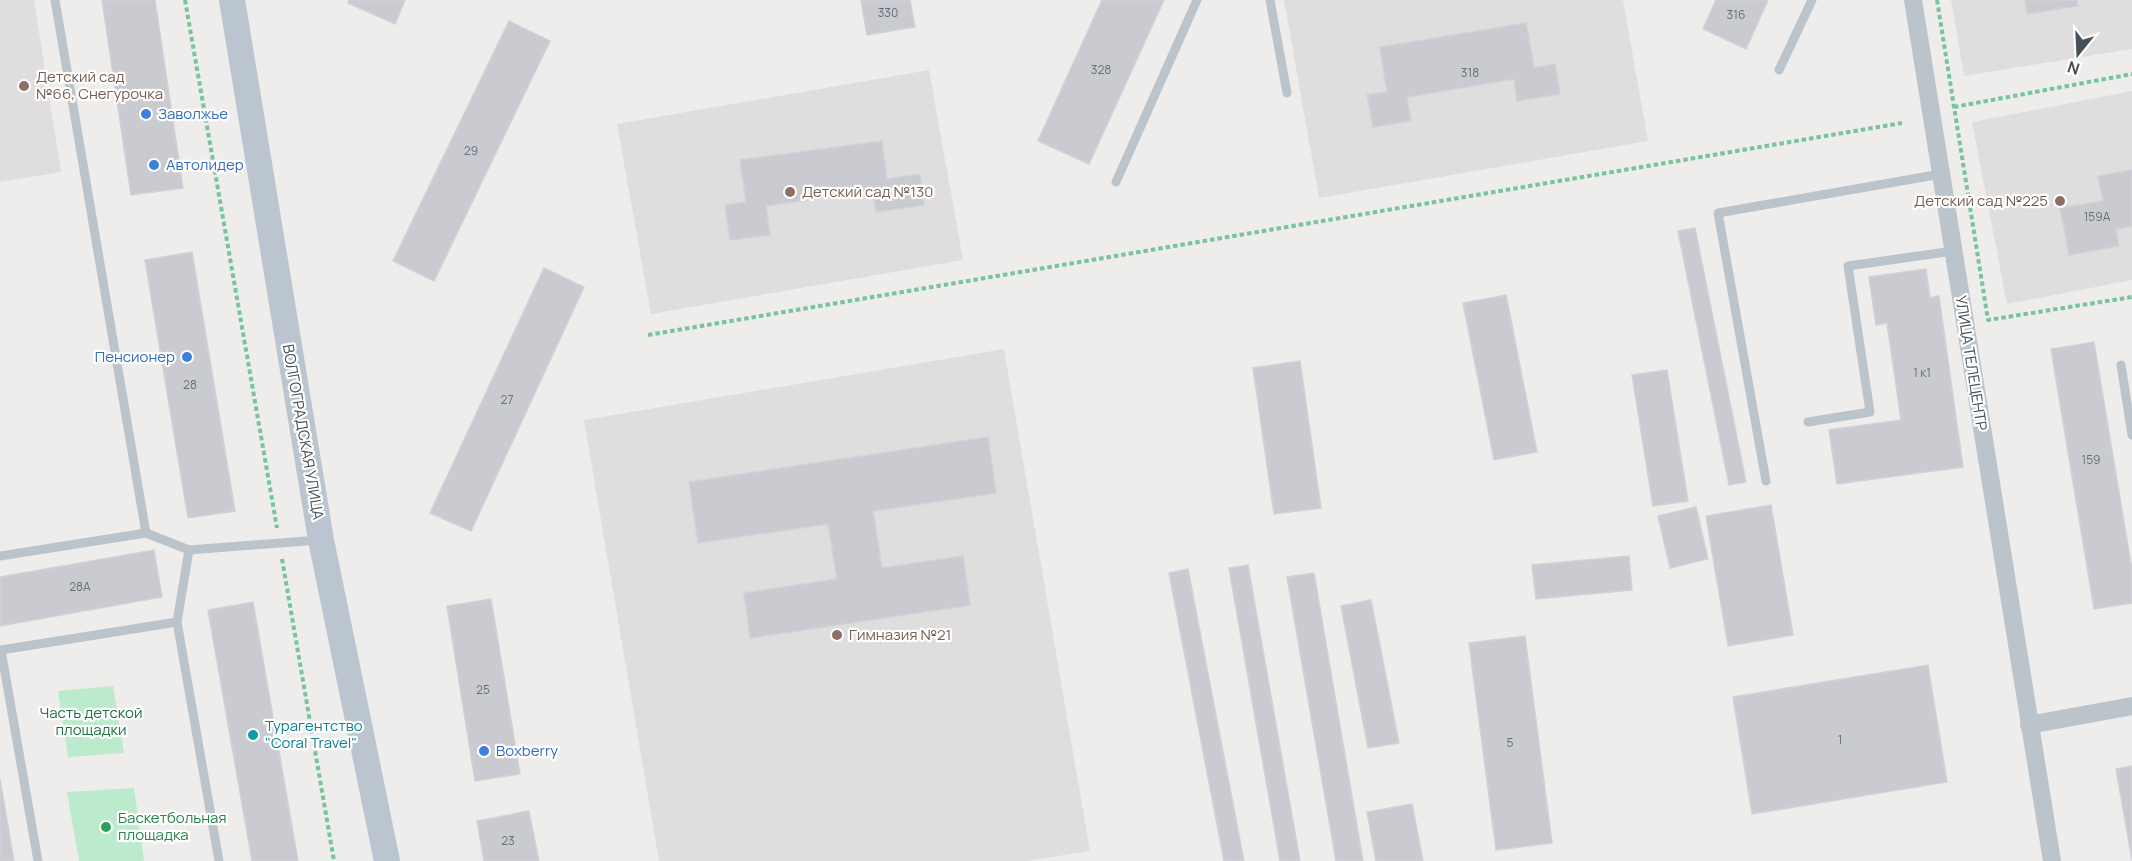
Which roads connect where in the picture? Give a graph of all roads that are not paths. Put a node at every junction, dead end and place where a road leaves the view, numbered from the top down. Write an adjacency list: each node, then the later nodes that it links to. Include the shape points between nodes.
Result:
1 (55, 0): 16 (lane)
2 (232, 0): 17 (main road, ВОЛГОГРАДСКАЯ УЛИЦА)
3 (1197, 0): 10 (lane)
4 (1270, 0): 8 (lane)
5 (1812, 0): 7 (lane)
6 (1913, 0): 9 (street, УЛИЦА ТЕЛЕЦЕНТР)
7 (1779, 70)
8 (1287, 93)
9 (1941, 174): 11 (street, УЛИЦА ТЕЛЕЦЕНТР); 15 (lane, via 1718,213)
10 (1116, 182)
11 (1953, 251): 13 (lane, via 1848,266 1870,412); 22 (street, УЛИЦА ТЕЛЕЦЕНТР)
12 (2121, 365): 14 (lane)
13 (1808, 422)
14 (2132, 435)
15 (1766, 481)
16 (146, 533): 18 (lane); 19 (lane)
17 (321, 540): 18 (lane); 25 (main road, ВОЛГОГРАДСКАЯ УЛИЦА)
18 (189, 550): 20 (lane)
19 (0, 556)
20 (177, 622): 23 (lane, via 1,650); 24 (lane)
21 (2132, 706): 22 (street)
22 (2029, 725): 26 (street, УЛИЦА ТЕЛЕЦЕНТР)
23 (38, 861)
24 (219, 861)
25 (387, 861)
26 (2052, 861)

